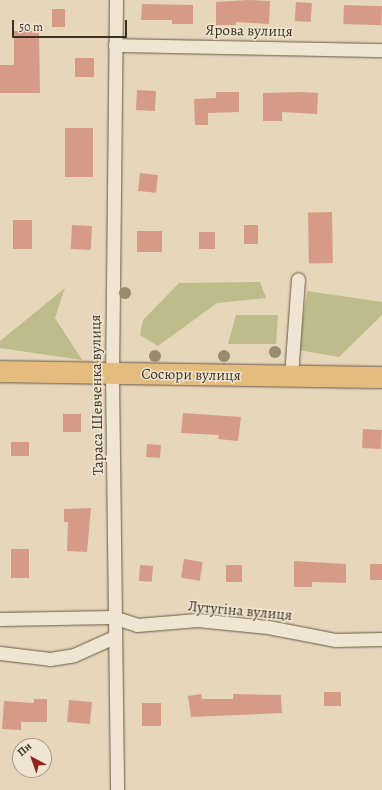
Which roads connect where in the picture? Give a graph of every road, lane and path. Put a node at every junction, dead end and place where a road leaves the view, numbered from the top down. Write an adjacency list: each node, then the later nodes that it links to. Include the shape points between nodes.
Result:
1 (116, 0): 2 (street, Тараса Шевченка вулиця)
2 (115, 45): 3 (street, Ярова вулиця); 6 (street, Тараса Шевченка вулиця)
3 (382, 50)
4 (298, 279): 7 (street)
5 (0, 371): 6 (main road, Сосюри вулиця)
6 (112, 374): 7 (main road, Сосюри вулиця); 9 (street, Тараса Шевченка вулиця)
7 (291, 376): 8 (main road, Сосюри вулиця)
8 (382, 378)
9 (113, 617): 10 (street, Лутугіна вулиця); 11 (street, Тараса Шевченка вулиця); 12 (street, Лутугіна вулиця, via 137,625 197,620 268,627 335,640)
10 (0, 619)
11 (114, 637): 13 (street, via 74,654 50,659); 14 (street, Тараса Шевченка вулиця)
12 (382, 639)
13 (0, 653)
14 (117, 790)

